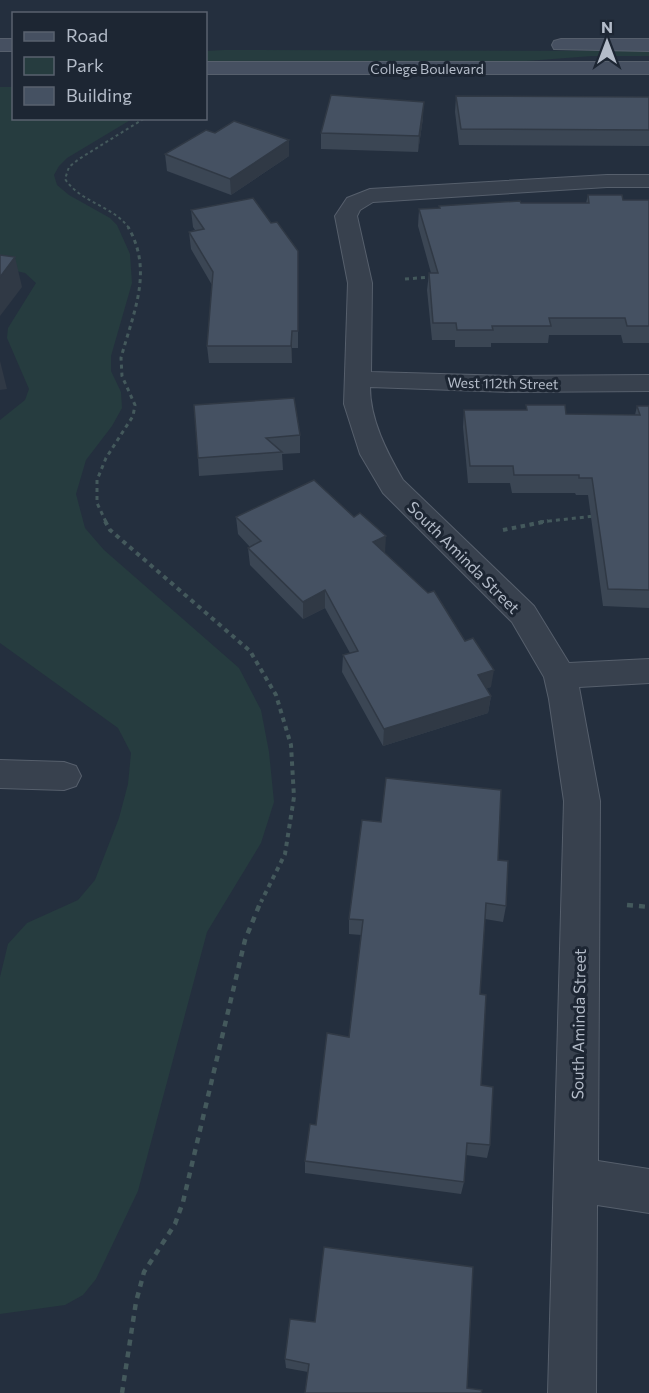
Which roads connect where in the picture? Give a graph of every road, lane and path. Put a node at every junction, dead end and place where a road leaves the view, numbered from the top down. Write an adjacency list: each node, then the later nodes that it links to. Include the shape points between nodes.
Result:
1 (542, 45): 2 (main road)
2 (649, 45)
3 (207, 68): 4 (main road, College Boulevard)
4 (649, 68)
5 (142, 120): 21 (path, via 79,159 69,167 65,178 76,192 119,217 136,243 142,269 121,357 122,377 136,408 99,465 95,491 98,506 110,531 250,651 261,665 287,727 294,801 287,849 245,940 176,1224 144,1272)
6 (649, 181): 9 (street, South Aminda Street, via 454,190 370,196 356,201 346,216 360,283)
7 (440, 277): 8 (path)
8 (405, 279)
9 (358, 378): 10 (street, West 112th Street, via 511,384); 14 (street, South Aminda Street, via 357,404 364,428 393,486 523,614)
10 (649, 383)
11 (603, 516): 12 (path, via 546,521)
12 (504, 530)
13 (649, 671): 14 (street)
14 (560, 676): 19 (street, South Aminda Street, via 582,801)
15 (0, 774): 16 (street)
16 (64, 776)
17 (627, 905): 18 (path)
18 (649, 907)
19 (576, 1180): 20 (street); 22 (street, South Aminda Street)
20 (649, 1191)
21 (122, 1393)
22 (572, 1393)

